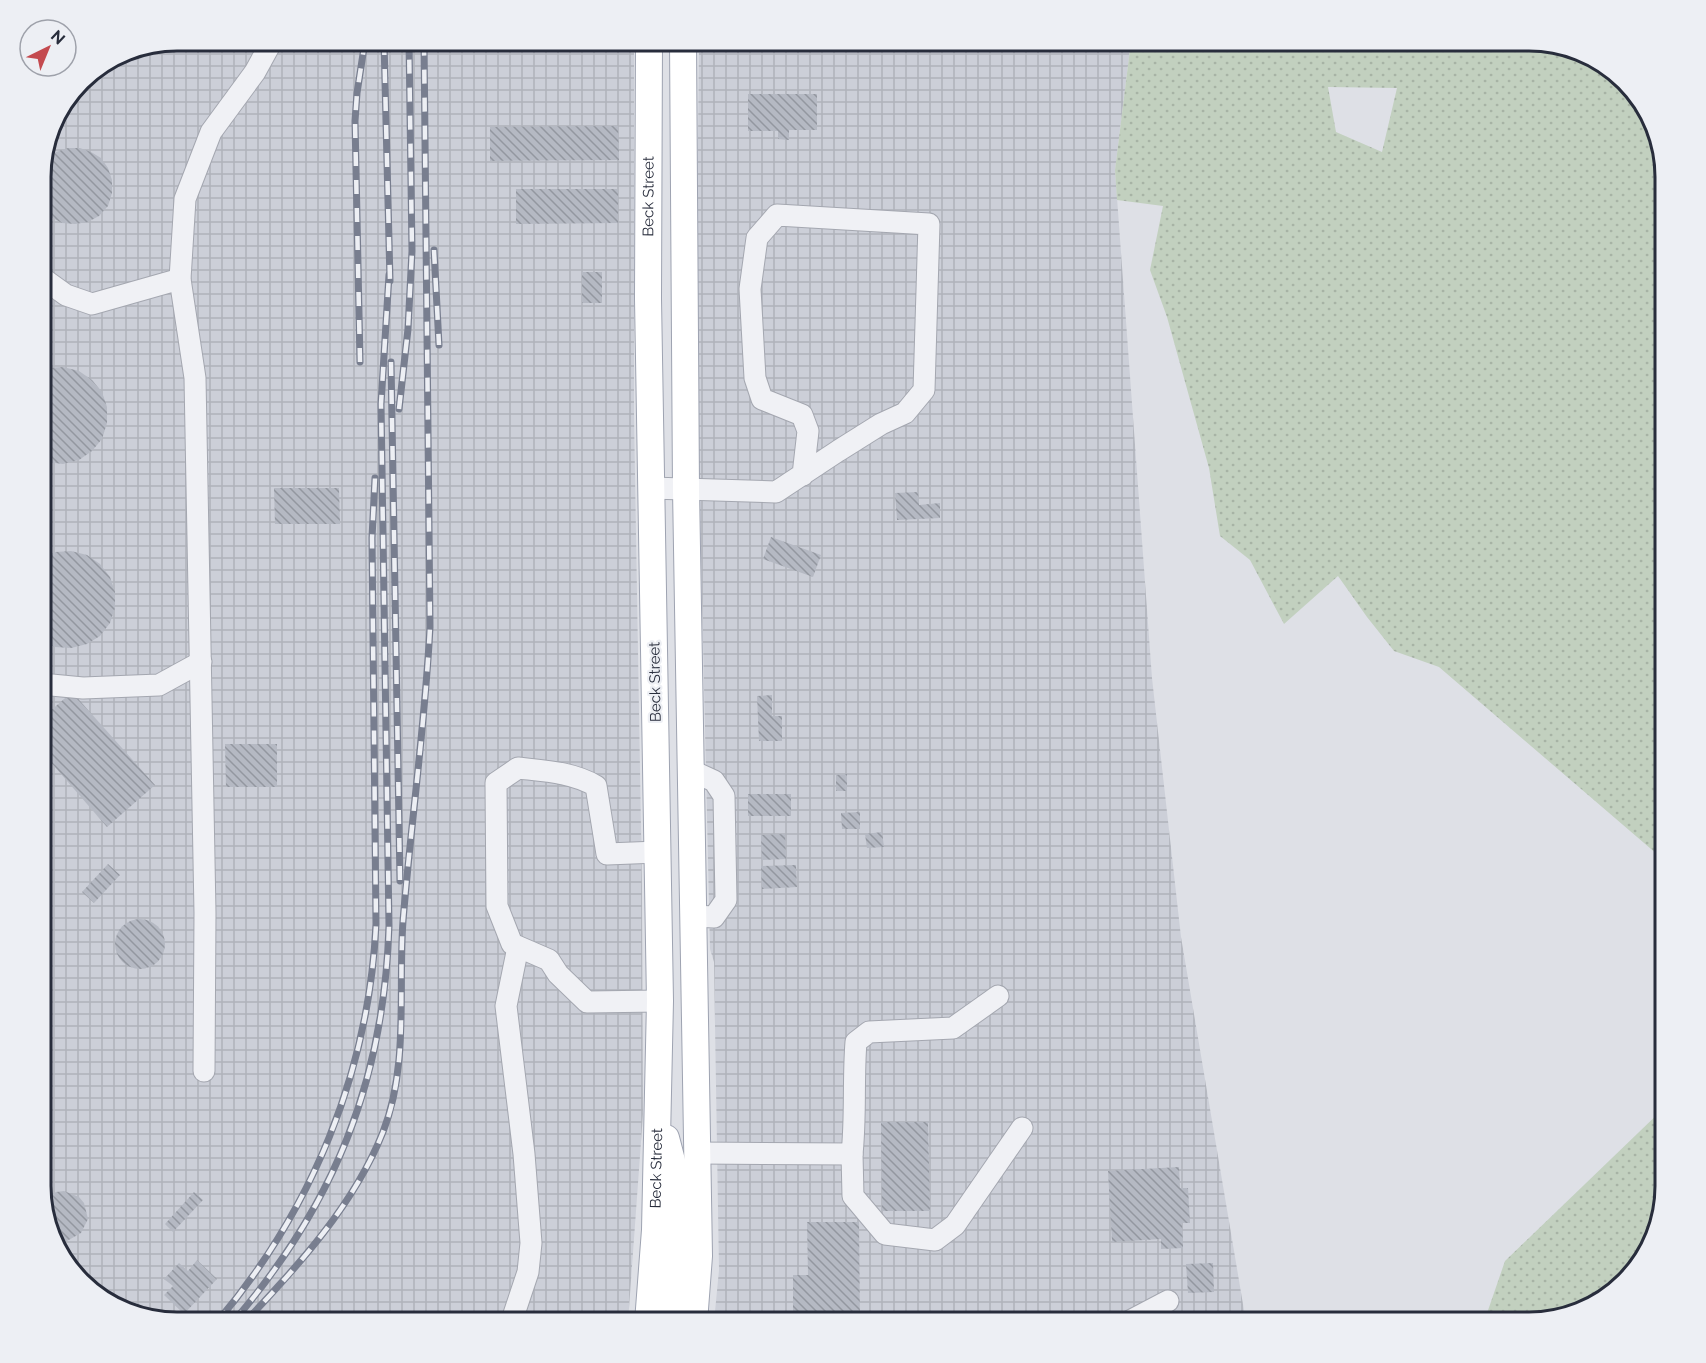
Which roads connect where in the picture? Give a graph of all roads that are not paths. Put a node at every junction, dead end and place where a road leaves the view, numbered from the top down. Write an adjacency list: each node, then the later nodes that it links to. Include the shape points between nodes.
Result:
1 (266, 51): 4 (lane, via 212,132 185,199)
2 (649, 51): 7 (main road, Beck Street)
3 (683, 51): 8 (main road)
4 (180, 279): 5 (lane, via 92,304 66,296); 9 (lane, via 195,378)
5 (51, 285)
6 (803, 475): 6 (lane, via 881,424 905,413 924,390 929,224 777,215 757,238 750,289 755,378 762,399 802,415 808,431); 8 (lane, via 776,492)
7 (651, 488): 8 (lane); 11 (main road, Beck Street)
8 (686, 489): 18 (main road)
9 (201, 662): 10 (lane, via 159,685 83,688); 15 (lane)
10 (51, 685)
11 (658, 852): 12 (lane, via 607,854 596,786 561,773 518,768 496,783 497,906 512,944); 14 (main road, Beck Street)
12 (518, 947): 14 (lane, via 549,960 587,1002); 21 (lane, via 507,1006 531,1243 528,1272)
13 (998, 996): 19 (lane, via 953,1028 869,1032 856,1042)
14 (660, 1001): 16 (main road, Beck Street)
15 (204, 1071)
16 (658, 1109): 22 (main road, Beck Street); 23 (main road, via 677,1180)
17 (1022, 1128): 19 (lane, via 955,1225 935,1240 885,1234 854,1196)
18 (698, 1153): 19 (lane); 24 (main road, via 699,1256)
19 (852, 1154)
20 (1168, 1301): 25 (lane)
21 (515, 1312)
22 (649, 1312)
23 (671, 1312)
24 (695, 1312)
25 (1148, 1312)

